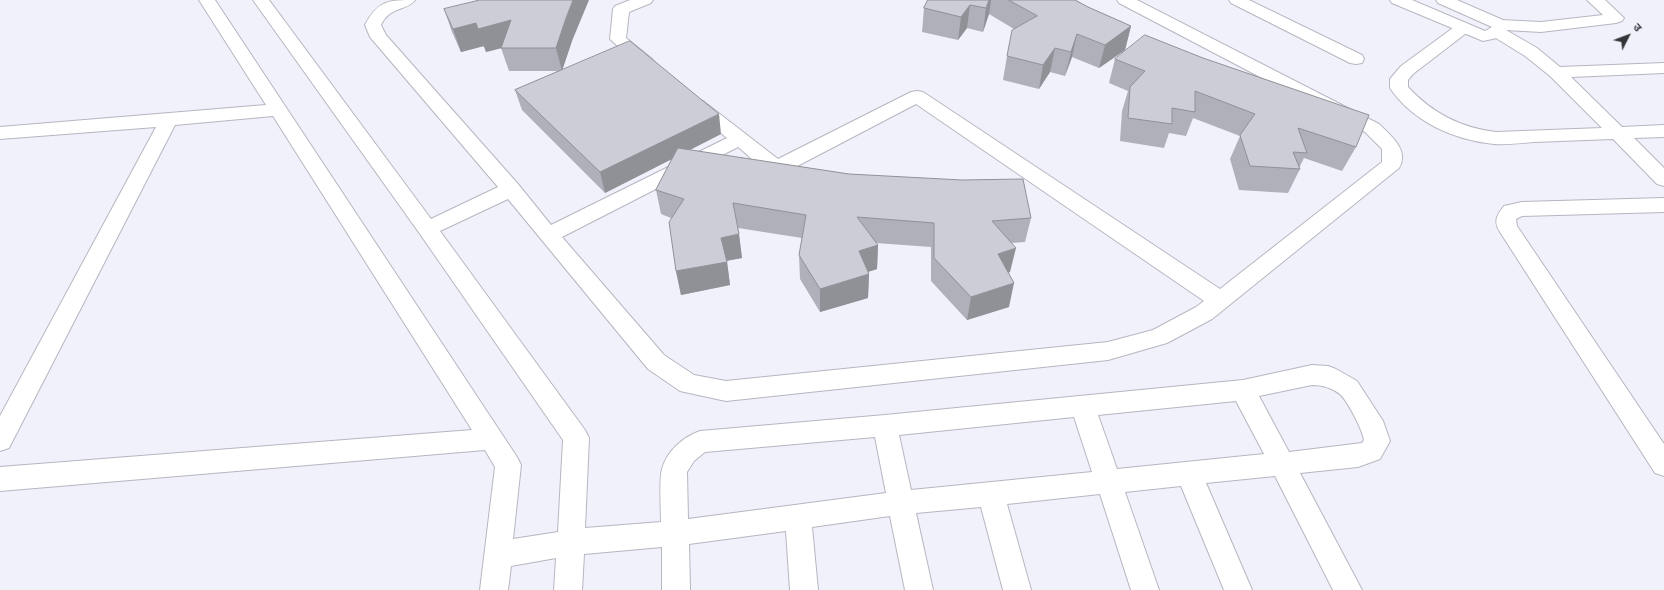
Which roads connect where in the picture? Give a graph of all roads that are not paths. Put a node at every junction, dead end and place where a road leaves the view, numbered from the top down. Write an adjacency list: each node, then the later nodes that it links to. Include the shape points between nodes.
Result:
1 (207, 0): 17 (street)
2 (261, 0): 26 (street)
3 (407, 0): 24 (street, via 378,14 373,25 378,37)
4 (645, 0): 15 (street, via 621,9 618,39)
5 (1125, 0): 28 (street, via 1372,128 1392,147 1392,164)
6 (1237, 0): 12 (street)
7 (1398, 0): 10 (street)
8 (1444, 0): 11 (street)
9 (1595, 0): 11 (street, via 1616,18 1541,27)
10 (1463, 28): 11 (street, via 1484,36 1491,35); 21 (street, via 1407,70 1399,79 1399,88 1408,100 1436,120 1460,132 1491,138)
11 (1499, 28): 14 (street)
12 (1356, 59)
13 (1664, 68): 14 (street)
14 (1556, 72): 21 (street)
15 (660, 74)
16 (684, 94): 22 (street)
17 (278, 110): 18 (street); 32 (street)
18 (169, 120): 20 (street); 33 (street)
19 (1664, 131): 21 (street)
20 (0, 132)
21 (1617, 133): 23 (street)
22 (739, 139): 27 (street); 28 (street, via 777,168 917,96)
23 (1664, 179)
24 (511, 189): 26 (street); 27 (street)
25 (1664, 205): 35 (street, via 1522,210 1512,211 1506,218 1507,228)
26 (427, 229): 43 (street, via 576,438)
27 (548, 235): 28 (street, via 656,362 688,384 726,391 1108,351 1159,337 1204,313)
28 (1220, 300)
29 (1243, 390): 30 (street); 34 (street); 34 (street, via 1312,375 1328,376 1349,388 1374,428 1377,441 1371,451 1358,456)
30 (1083, 406): 31 (street); 38 (street)
31 (885, 426): 40 (street); 42 (street, via 700,442 685,453 674,470)
32 (492, 439): 37 (street); 44 (street, via 508,465)
33 (0, 440)
34 (1282, 463): 36 (street); 53 (street)
35 (1664, 465)
36 (1189, 473): 38 (street); 52 (street)
37 (0, 479)
38 (1109, 481): 39 (street); 51 (street)
39 (991, 493): 40 (street); 50 (street)
40 (901, 503): 41 (street); 49 (street)
41 (798, 517): 42 (street); 48 (street)
42 (675, 533): 43 (street); 47 (street)
43 (572, 542): 44 (street); 46 (street)
44 (498, 555): 45 (street)
45 (494, 590)
46 (568, 590)
47 (676, 590)
48 (804, 590)
49 (919, 590)
50 (1017, 590)
51 (1145, 590)
52 (1238, 590)
53 (1348, 590)

